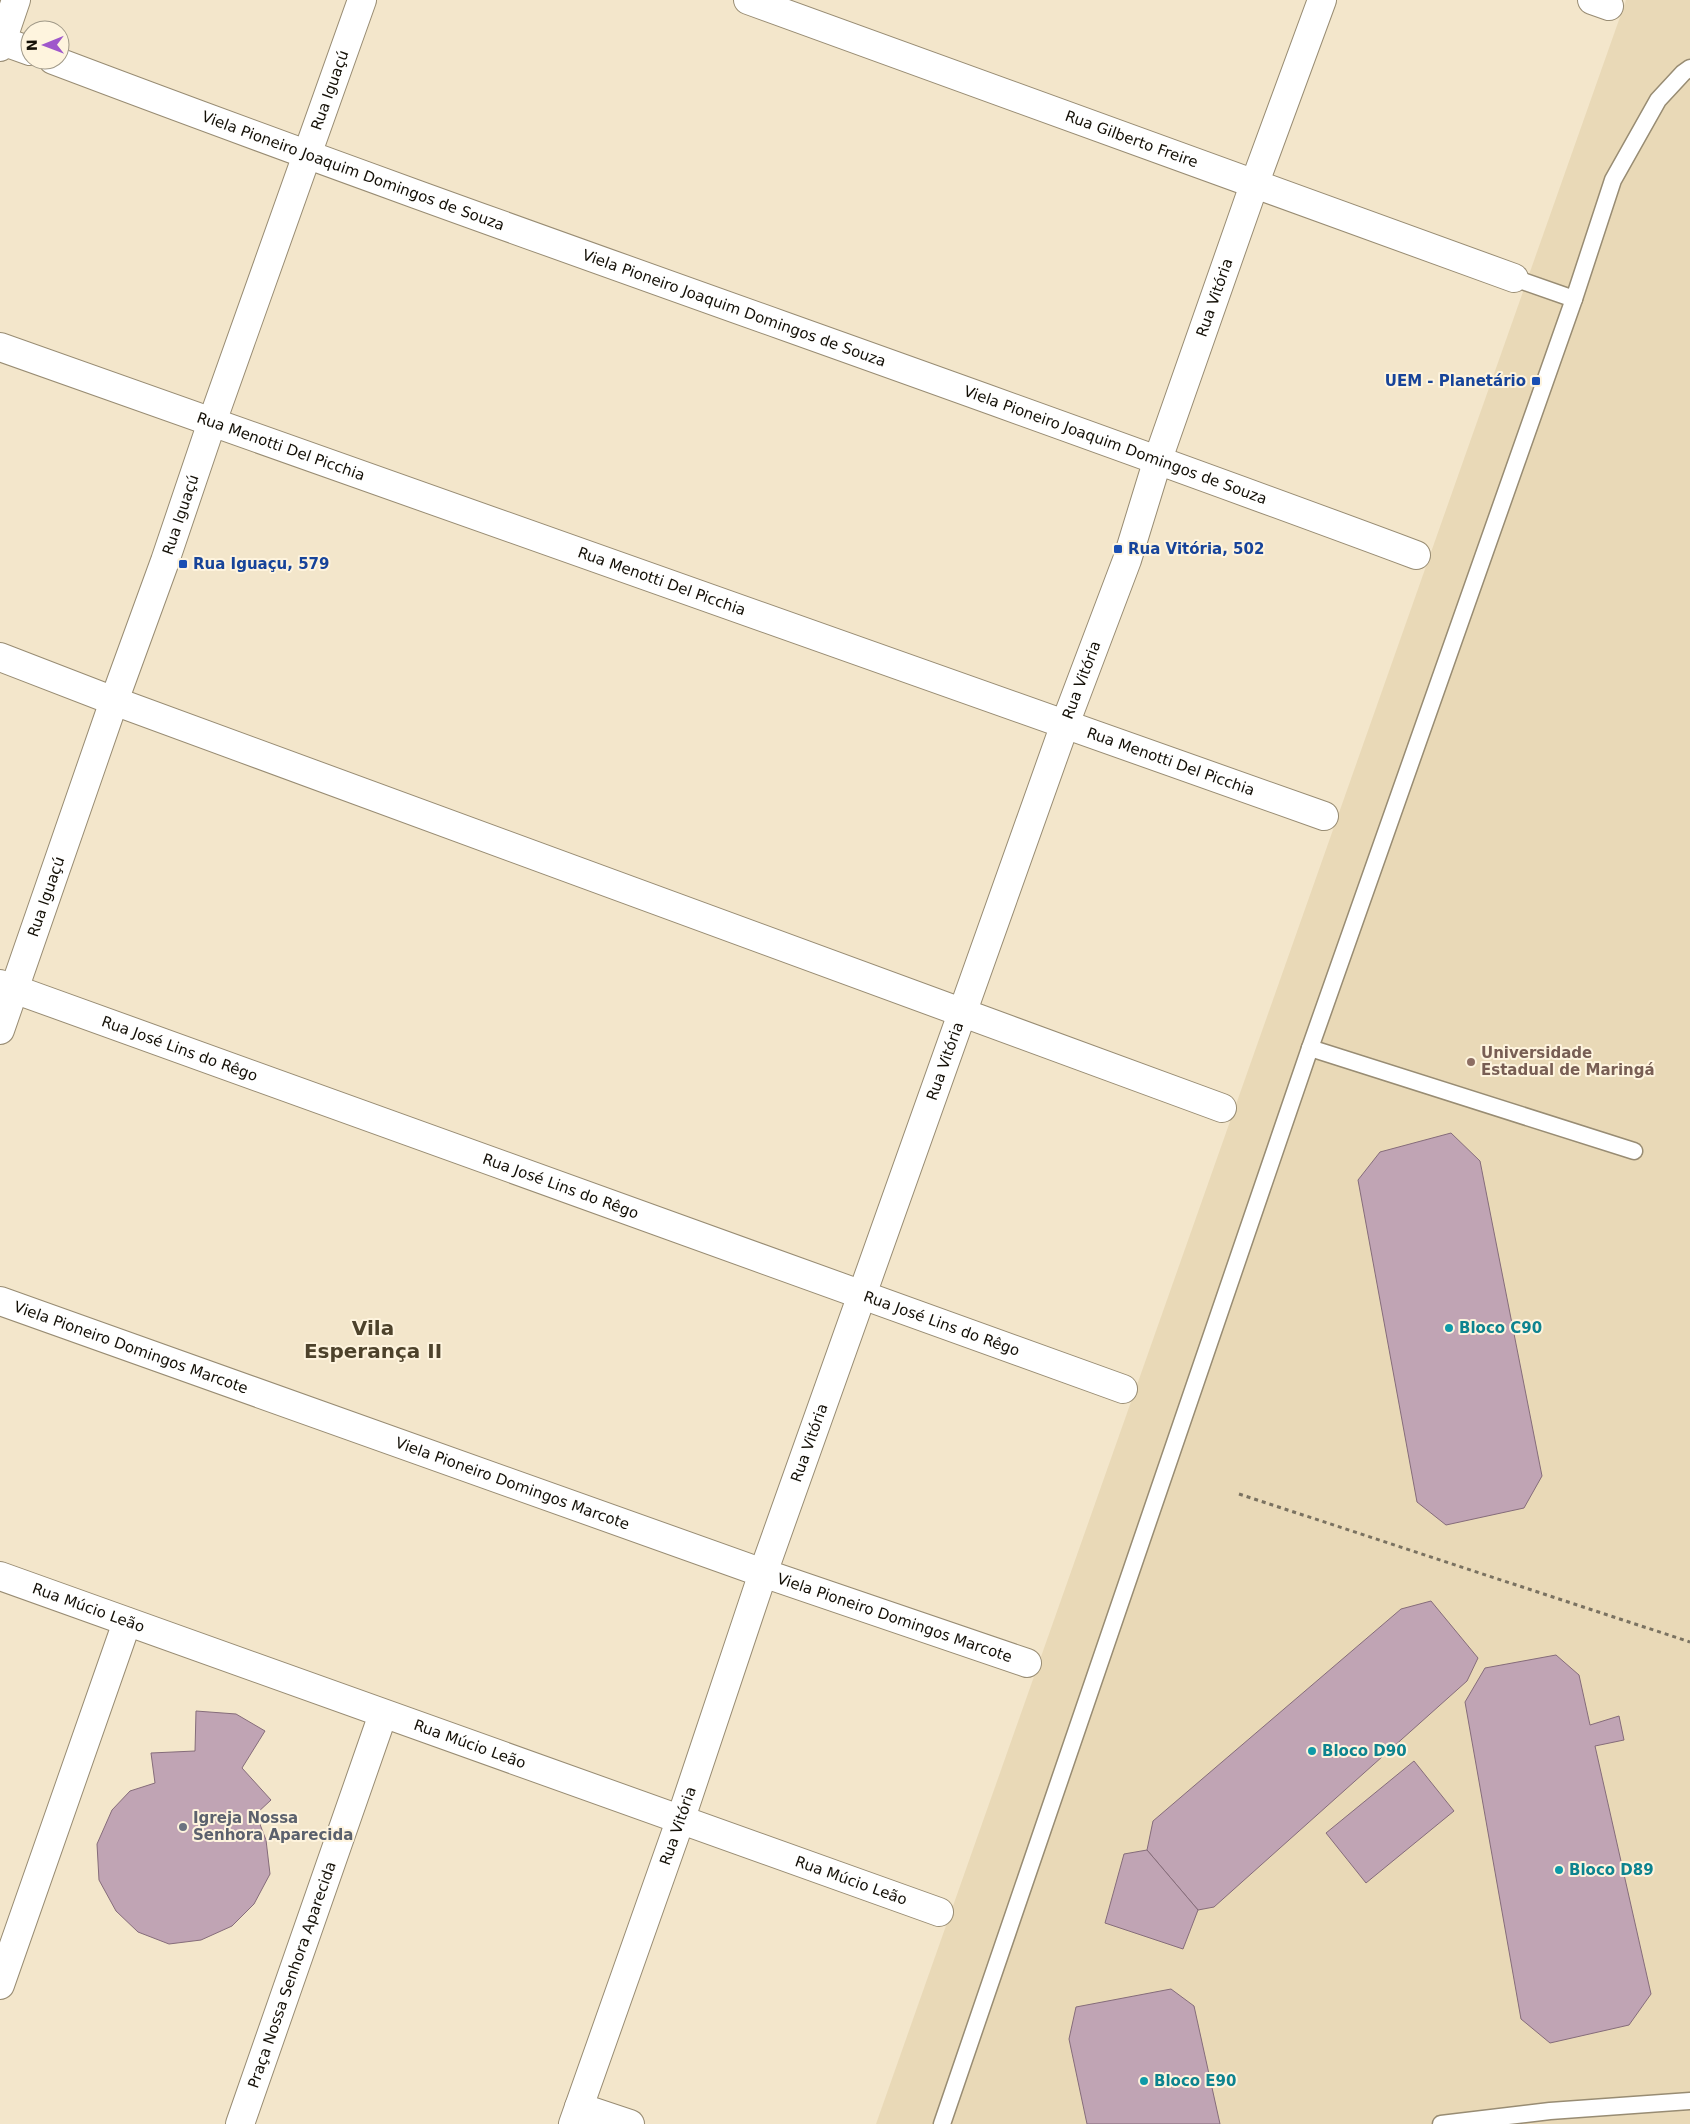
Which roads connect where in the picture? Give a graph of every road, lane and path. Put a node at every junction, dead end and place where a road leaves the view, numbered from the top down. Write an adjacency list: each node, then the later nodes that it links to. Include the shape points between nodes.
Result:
1 (16, 0): 5 (street)
2 (362, 0): 9 (street, Rua Iguaçú)
3 (748, 0): 10 (street, Rua Gilberto Freire)
4 (1322, 0): 10 (street, Rua Vitória)
5 (1, 44): 6 (street)
6 (20, 49)
7 (70, 66): 9 (street, Viela Pioneiro Joaquim Domingos de Souza)
8 (1690, 68): 12 (lane, via 1658,100 1614,180)
9 (307, 156): 14 (street, Rua Iguaçú); 15 (street, Viela Pioneiro Joaquim Domingos de Souza)
10 (1254, 185): 11 (street, Rua Gilberto Freire); 15 (street, Rua Vitória)
11 (1514, 278): 12 (lane)
12 (1574, 299): 24 (lane)
13 (0, 347): 14 (street, Rua Menotti Del Picchia)
14 (212, 422): 18 (street, Rua Iguaçú); 19 (street, Rua Menotti Del Picchia)
15 (1158, 459): 16 (street, Viela Pioneiro Joaquim Domingos de Souza); 19 (street, Rua Vitória, via 1127,560)
16 (1416, 555)
17 (0, 657): 18 (street)
18 (114, 701): 21 (street, Rua Iguaçú); 22 (street)
19 (1065, 724): 20 (street, Rua Menotti Del Picchia); 22 (street, Rua Vitória)
20 (1324, 816)
21 (7, 986): 23 (street, Rua Iguaçú); 27 (street, Rua José Lins do Rêgo)
22 (963, 1013): 25 (street); 27 (street, Rua Vitória)
23 (0, 1030)
24 (1310, 1048): 26 (lane); 44 (lane)
25 (1222, 1108)
26 (1634, 1151)
27 (863, 1295): 29 (street, Rua José Lins do Rêgo); 31 (street, Rua Vitória)
28 (0, 1301): 31 (street, Viela Pioneiro Domingos Marcote)
29 (1123, 1389)
30 (1239, 1494): 34 (path)
31 (763, 1573): 35 (street, Viela Pioneiro Domingos Marcote); 37 (street, Rua Vitória)
32 (0, 1576): 33 (street, Rua Múcio Leão)
33 (127, 1622): 36 (street, Rua Múcio Leão); 39 (street)
34 (1690, 1642)
35 (1027, 1662)
36 (383, 1714): 37 (street, Rua Múcio Leão); 42 (street, Praça Nossa Senhora Aparecida)
37 (680, 1821): 38 (street, Rua Múcio Leão); 41 (street, Rua Vitória)
38 (939, 1912)
39 (0, 1985)
40 (1690, 2100): 45 (lane)
41 (576, 2115): 43 (street)
42 (240, 2124)
43 (630, 2124)
44 (942, 2124)
45 (1441, 2124)

